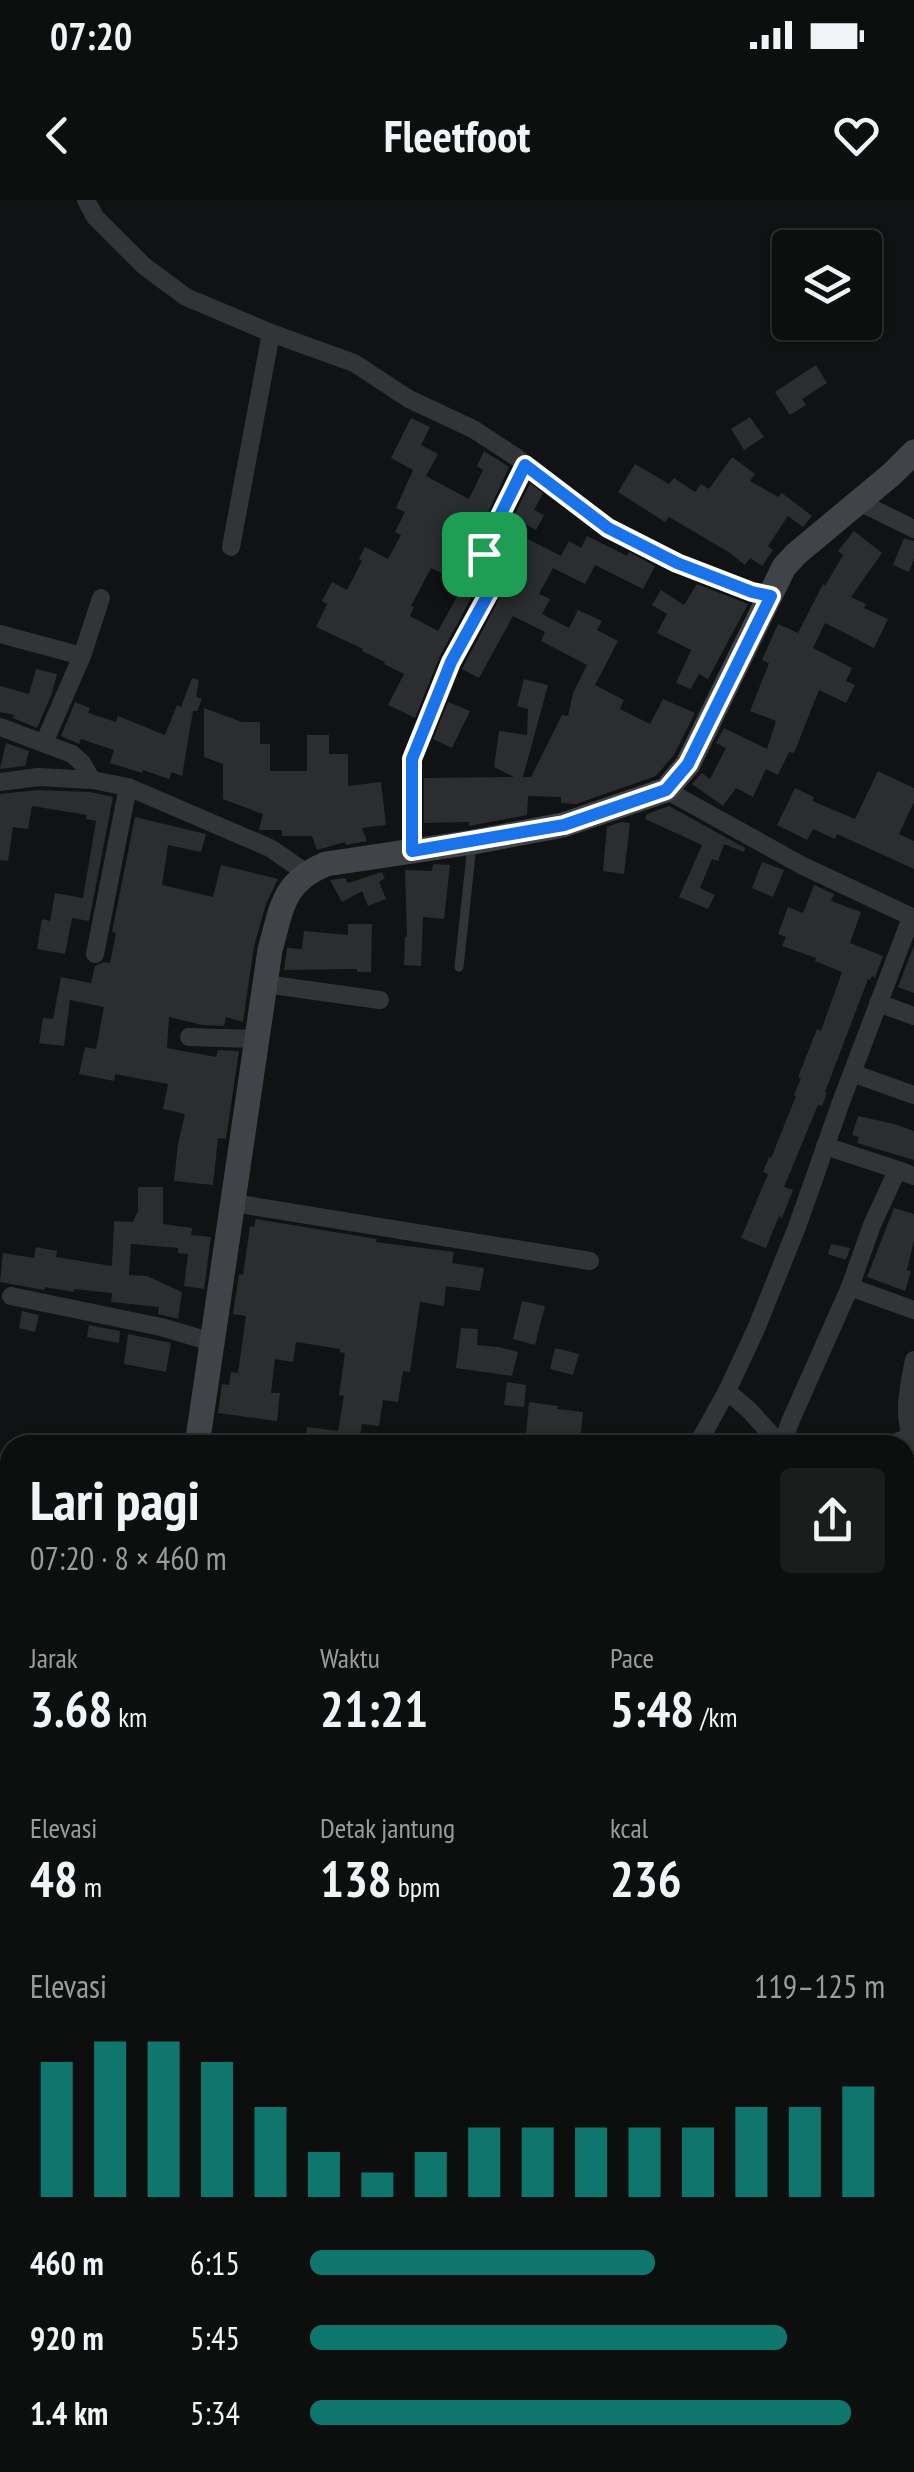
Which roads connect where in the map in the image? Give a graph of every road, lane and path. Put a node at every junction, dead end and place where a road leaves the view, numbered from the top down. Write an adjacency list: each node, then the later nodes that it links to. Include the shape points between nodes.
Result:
1 (86, 200): 2 (street, via 95,218 144,266 186,297)
2 (271, 332): 4 (street, via 354,363); 7 (street)
3 (914, 452): 5 (street)
4 (525, 465): 8 (street, via 608,528 677,563); 19 (street, via 484,548 498,564 496,580 451,662 412,759)
5 (859, 502): 6 (street); 8 (street, via 796,554)
6 (914, 530)
7 (230, 547)
8 (771, 596): 17 (street, via 688,764)
9 (101, 598): 11 (street)
10 (0, 634): 11 (street)
11 (82, 656): 13 (street)
12 (0, 727): 13 (street)
13 (44, 743): 14 (street, via 78,758)
14 (92, 780): 15 (street); 16 (street)
15 (0, 782)
16 (128, 787): 20 (street, via 270,848); 22 (street)
17 (666, 790): 18 (street, via 564,825); 21 (street)
18 (472, 842): 19 (street); 23 (lane)
19 (412, 851): 20 (street)
20 (305, 872): 24 (street, via 280,912)
21 (913, 918): 26 (street)
22 (95, 954)
23 (459, 967)
24 (265, 984): 25 (street); 29 (street)
25 (380, 1000)
26 (878, 1003): 27 (street); 30 (street)
27 (914, 1016)
28 (189, 1037): 29 (street)
29 (256, 1039): 34 (street)
30 (852, 1073): 31 (street); 32 (street)
31 (914, 1095)
32 (826, 1146): 33 (street); 41 (street)
33 (906, 1173): 36 (street, via 872,1225)
34 (232, 1203): 35 (street); 39 (street)
35 (590, 1261)
36 (850, 1287): 38 (street); 45 (street)
37 (11, 1296): 39 (street)
38 (914, 1310)
39 (212, 1342): 42 (street)
40 (914, 1360): 46 (street, via 907,1402)
41 (726, 1391): 43 (street); 44 (street)
42 (198, 1435)
43 (702, 1435)
44 (772, 1435)
45 (785, 1435)
46 (911, 1435)

